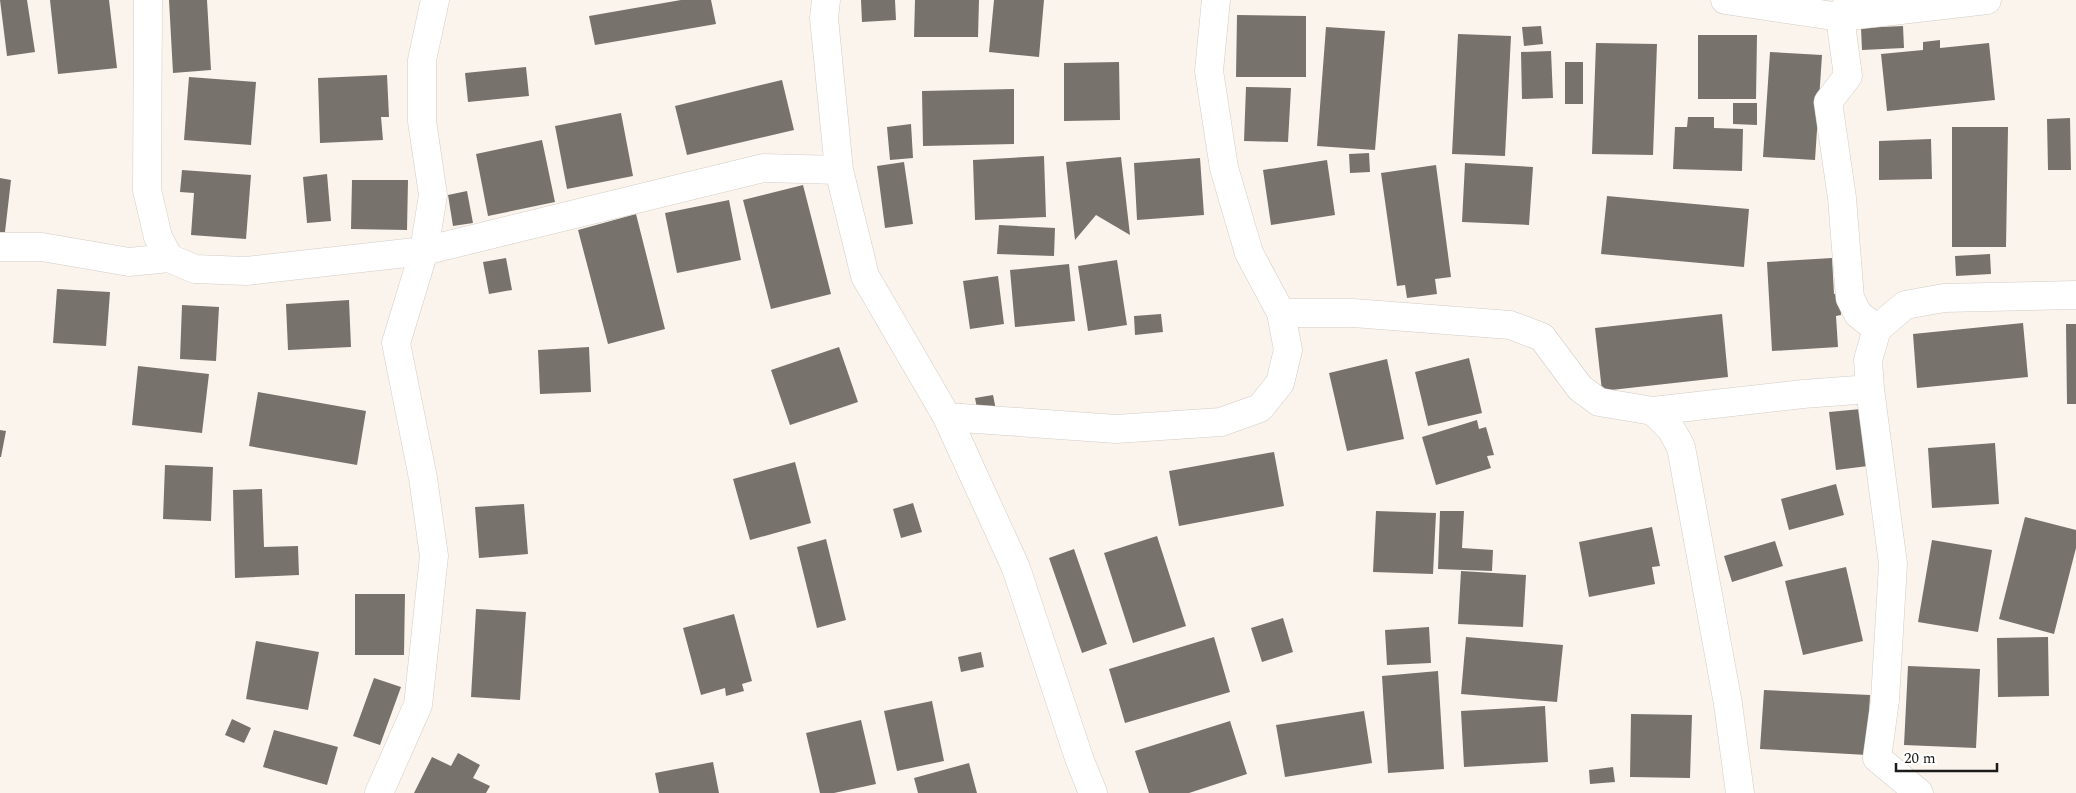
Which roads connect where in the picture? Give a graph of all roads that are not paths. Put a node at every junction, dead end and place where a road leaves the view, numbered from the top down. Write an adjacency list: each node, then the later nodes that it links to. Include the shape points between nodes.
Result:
1 (148, 0): 11 (street, via 146,190 158,237)
2 (435, 0): 10 (street, via 422,60 422,121 433,195)
3 (826, 0): 8 (street, via 824,18)
4 (1216, 0): 13 (street, via 1209,71 1224,168 1250,253)
5 (1725, 0): 7 (street)
6 (1987, 0): 7 (street)
7 (1845, 9): 14 (street, via 1848,76 1828,102 1842,198 1850,298 1858,314)
8 (839, 170): 10 (street, via 763,168); 17 (street, via 865,276)
9 (0, 247): 11 (street, via 42,247 130,262)
10 (424, 252): 11 (street, via 246,271 195,269); 18 (street, via 396,343 423,478 434,556 418,705)
11 (169, 258)
12 (2076, 295): 14 (street, via 1944,298 1905,305)
13 (1281, 312): 16 (street, via 1353,313 1510,325 1542,337 1580,388 1599,402); 17 (street, via 1288,350 1280,383 1260,408 1221,422 1116,429)
14 (1877, 329): 15 (street, via 1868,360)
15 (1870, 389): 16 (street); 21 (street, via 1893,564 1885,700 1876,758)
16 (1653, 411): 20 (street, via 1671,429 1681,447 1728,704)
17 (947, 417): 19 (street, via 1016,568 1076,749)
18 (379, 793)
19 (1094, 793)
20 (1740, 793)
21 (1919, 793)

